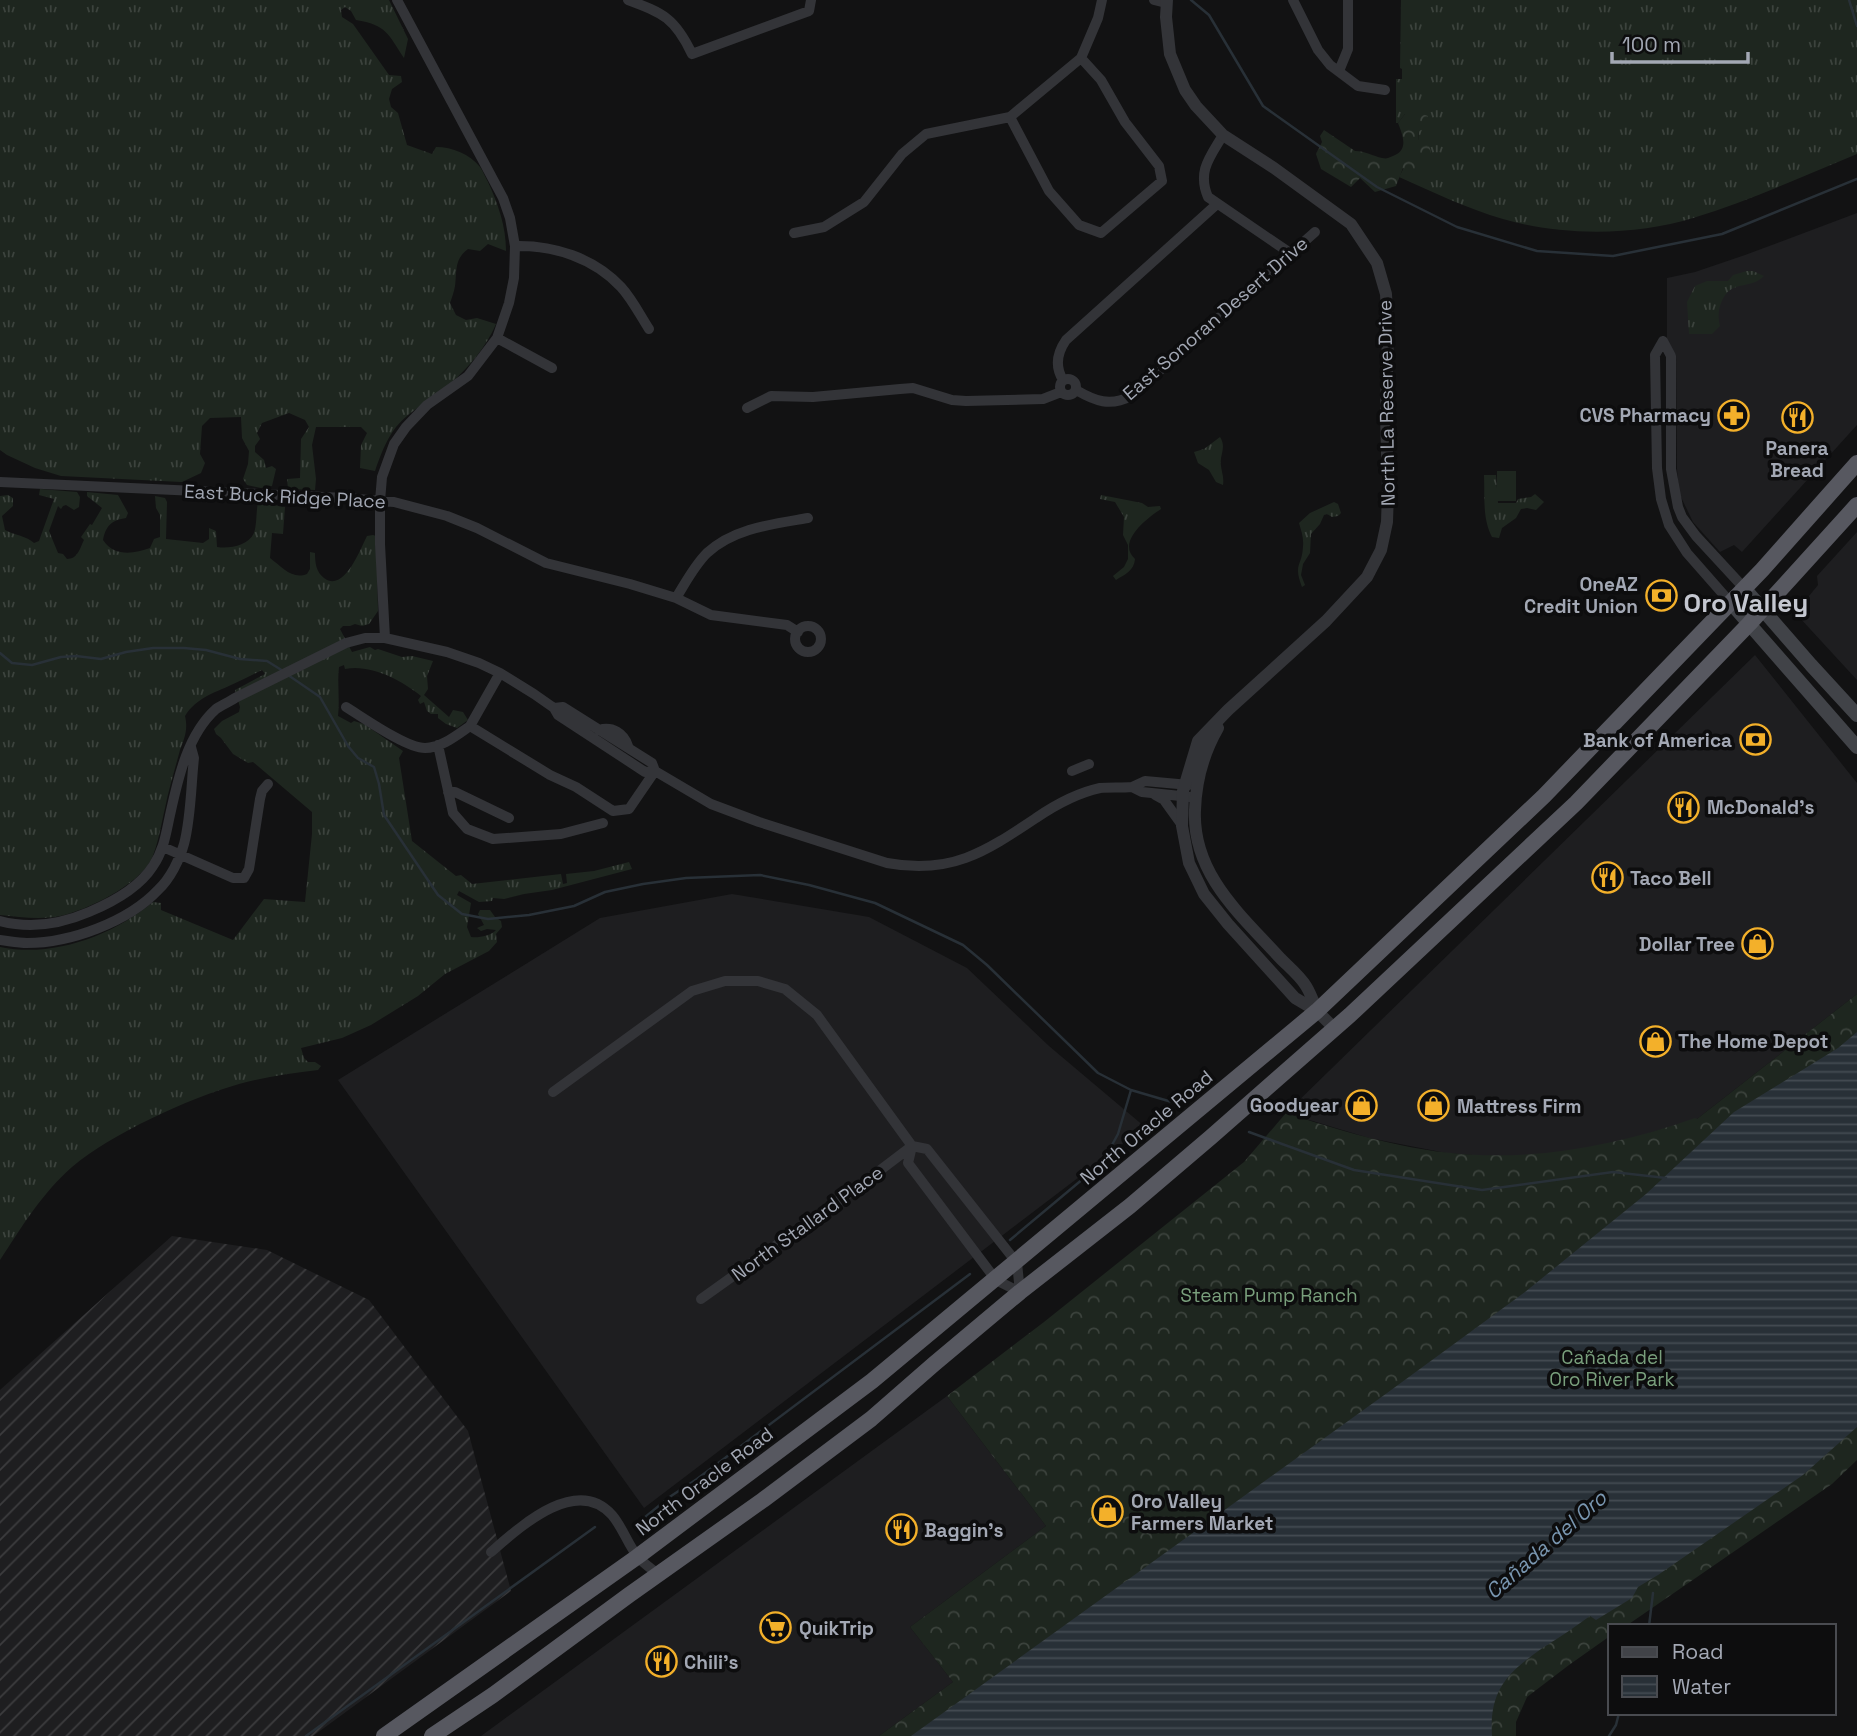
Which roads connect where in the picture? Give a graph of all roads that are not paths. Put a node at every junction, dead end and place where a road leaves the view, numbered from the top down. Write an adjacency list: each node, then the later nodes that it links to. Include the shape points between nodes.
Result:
1 (397, 0): 16 (street, via 503,198)
2 (628, 0): 3 (street, via 668,18 692,54 809,10)
3 (811, 0)
4 (1102, 0): 8 (street)
5 (1293, 0): 9 (street, via 1318,50)
6 (1348, 0): 9 (street, via 1348,49)
7 (1163, 1): 12 (street, North La Reserve Drive, via 1170,54 1185,90)
8 (1081, 58): 11 (street); 11 (street, via 1159,166 1162,181 1101,233 1079,225 1049,191)
9 (1339, 71): 10 (street, via 1358,86)
10 (1385, 90)
11 (1010, 117): 15 (street, via 926,134 902,155 864,202 824,227)
12 (1223, 135): 13 (street, via 1203,170 1204,189); 52 (street, North La Reserve Drive, via 1351,224 1377,263 1386,294 1388,332 1387,522 1381,550 1367,577 1326,621 1227,710)
13 (1217, 204): 17 (street); 21 (street, via 1066,340 1057,365)
14 (1315, 232): 17 (street, East Sonoran Desert Drive)
15 (794, 233)
16 (515, 246): 18 (street, via 552,248 588,262 623,289); 19 (street, via 514,278)
17 (1290, 253): 22 (street, East Sonoran Desert Drive, via 1131,396 1099,401)
18 (649, 329)
19 (497, 338): 20 (street); 27 (street, via 467,376 406,427 387,460)
20 (552, 368)
21 (1063, 380): 22 (street, East Sonoran Desert Drive, via 1073,380); 23 (street)
22 (1076, 390): 23 (street, East Sonoran Desert Drive, via 1069,395)
23 (1061, 392): 24 (street, East Sonoran Desert Drive, via 1043,399 966,401 913,388 771,396)
24 (747, 408)
25 (1857, 463): 32 (highway, North Oracle Road)
26 (0, 482): 27 (street, East Buck Ridge Place)
27 (380, 500): 33 (street, East Buck Ridge Place, via 447,516 546,564); 38 (street)
28 (1857, 505): 35 (highway)
29 (1682, 517): 31 (street); 31 (street, via 1671,469 1671,356 1663,341 1656,355 1657,468); 32 (street)
30 (808, 518): 33 (street, via 747,530 722,541 692,571)
31 (1669, 525): 34 (street)
32 (1744, 588): 34 (highway, North Oracle Road); 35 (main road)
33 (676, 598): 37 (street, East Buck Ridge Place, via 710,615 787,625)
34 (1730, 601): 36 (main road); 62 (highway, North Oracle Road, via 1544,796)
35 (1762, 608): 36 (highway); 42 (main road)
36 (1749, 624): 46 (main road); 63 (highway, via 1576,803)
37 (797, 632)
38 (385, 638): 39 (street, via 447,652); 45 (street, via 346,643 234,698 204,723)
39 (500, 673): 41 (street); 43 (street)
40 (346, 707): 44 (street, via 404,742 425,748)
41 (554, 708): 48 (street, via 645,772); 48 (street, via 563,707 629,748 652,763)
42 (1857, 715)
43 (470, 726): 44 (street); 48 (street, via 612,811 629,809)
44 (438, 746): 53 (street)
45 (191, 747): 58 (street, via 184,757); 59 (street, via 193,769)
46 (1857, 747)
47 (1089, 764): 49 (street)
48 (655, 771): 51 (street, via 711,804 904,867 973,857 1075,796 1100,788)
49 (1072, 771)
50 (268, 783): 59 (street, via 262,791 244,878 233,878)
51 (1132, 788): 52 (street, via 1145,781); 54 (street)
52 (1190, 791): 54 (street); 57 (street, North La Reserve Drive); 62 (street, North La Reserve Drive, via 1201,857 1216,884 1306,986)
53 (449, 792): 55 (street); 56 (street, via 453,813 467,829 493,839 561,834)
54 (1152, 793): 57 (street, via 1164,800)
55 (509, 818)
56 (603, 823)
57 (1182, 826): 62 (street, North La Reserve Drive, via 1189,863 1204,894 1295,998)
58 (163, 847): 59 (street); 60 (street, via 134,887 101,907 44,924)
59 (179, 855): 61 (street, via 159,890 102,927 51,941)
60 (0, 921)
61 (0, 940)
62 (1317, 1012): 63 (street, North La Reserve Drive); 66 (highway, North Oracle Road)
63 (1334, 1028): 68 (highway, via 1130,1206)
64 (553, 1092): 65 (street, via 692,991 724,981 758,981 785,989 817,1015)
65 (912, 1146): 66 (street, via 927,1149); 67 (street, via 908,1163); 69 (street, North Stallard Place)
66 (1017, 1263): 67 (highway, North Oracle Road); 68 (street)
67 (996, 1280): 68 (street); 71 (highway, North Oracle Road, via 872,1381)
68 (1020, 1292): 72 (highway, via 871,1419)
69 (701, 1299)
70 (491, 1552): 71 (street, via 560,1503 580,1500 598,1503 612,1515)
71 (638, 1556): 72 (street); 73 (street); 74 (highway, North Oracle Road)
72 (659, 1575): 73 (highway)
73 (645, 1585): 75 (highway)
74 (384, 1736)
75 (432, 1736)

